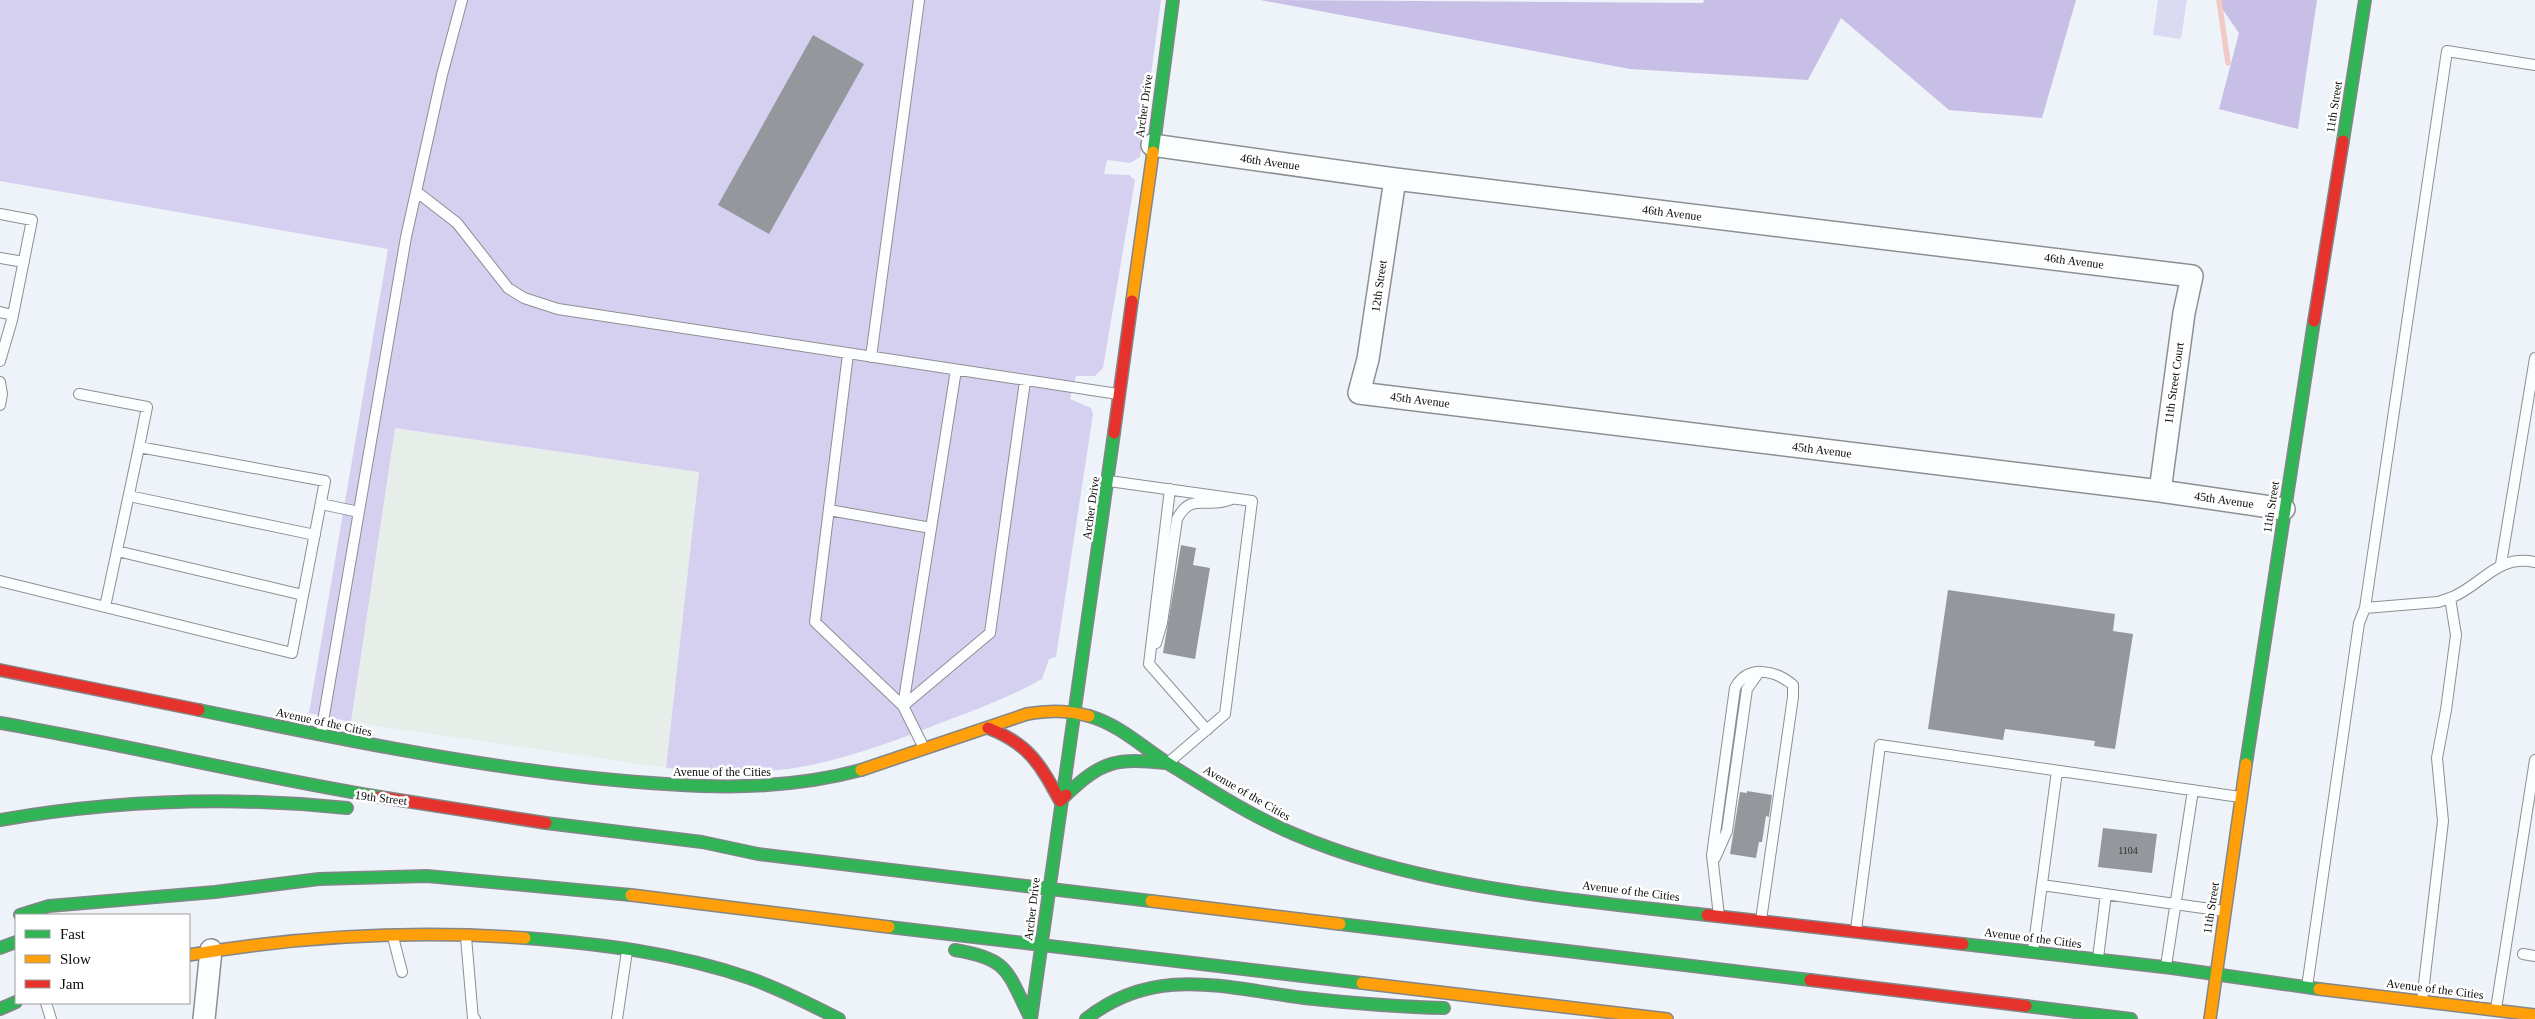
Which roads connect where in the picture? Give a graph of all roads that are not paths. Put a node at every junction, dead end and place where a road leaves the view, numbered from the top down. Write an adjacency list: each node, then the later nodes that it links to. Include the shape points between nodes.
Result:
1 (462, 0): 8 (lane)
2 (919, 0): 16 (lane)
3 (1173, 0): 6 (street, Archer Drive)
4 (2365, 0): 33 (street, 11th Street)
5 (2535, 65): 45 (lane, via 2447,51)
6 (1152, 145): 7 (street, 46th Avenue); 24 (street, Archer Drive)
7 (1395, 179): 12 (street, 46th Avenue); 22 (street, 12th Street, via 1368,359)
8 (417, 192): 15 (lane, via 456,224 508,288 524,298 558,309); 35 (lane, via 406,237)
9 (0, 214): 11 (lane, via 32,220)
10 (0, 258): 11 (lane)
11 (24, 262): 14 (lane)
12 (2192, 276): 29 (street, 11th Street Court)
13 (0, 312): 14 (lane)
14 (13, 314): 18 (lane)
15 (848, 354): 16 (lane); 34 (lane)
16 (871, 357): 19 (lane)
17 (2535, 358): 40 (lane)
18 (0, 361)
19 (956, 370): 20 (lane); 36 (lane)
20 (1025, 381): 24 (lane); 48 (lane, via 990,633)
21 (0, 382): 25 (lane)
22 (1359, 393): 29 (street, 45th Avenue)
23 (79, 394): 26 (lane, via 147,407)
24 (1120, 394): 27 (street, Archer Drive)
25 (0, 405)
26 (139, 447): 30 (lane); 32 (lane, via 325,481)
27 (1108, 481): 28 (lane); 49 (street, Archer Drive)
28 (1170, 489): 31 (lane); 46 (lane)
29 (2160, 491): 33 (street, 45th Avenue)
30 (129, 496): 37 (lane); 38 (lane)
31 (1233, 498): 46 (lane, via 1219,504 1195,502 1183,507 1176,519 1162,623); 52 (lane, via 1252,501 1225,714)
32 (321, 504): 35 (lane); 37 (lane)
33 (2284, 509): 59 (street, 11th Street)
34 (828, 510): 36 (lane); 48 (lane, via 814,622)
35 (359, 512): 53 (lane)
36 (931, 528): 48 (lane)
37 (315, 535): 42 (lane)
38 (117, 551): 42 (lane); 44 (lane)
39 (2535, 562): 40 (lane, via 2523,559)
40 (2501, 564): 43 (lane)
41 (0, 581): 44 (lane)
42 (303, 595): 44 (lane, via 292,653)
43 (2450, 598): 45 (lane, via 2438,602); 99 (lane, via 2456,634 2437,758 2443,821)
44 (105, 607)
45 (2365, 608): 96 (lane, via 2359,623)
46 (1149, 664): 52 (lane)
47 (0, 670): 53 (street, Avenue of the Cities)
48 (903, 706): 54 (lane)
49 (1073, 712): 51 (street, Avenue of the Cities, via 1048,710); 56 (street, Avenue of the Cities, via 1099,719); 60 (street, Archer Drive)
50 (0, 723): 64 (street, via 315,786 516,819 702,842)
51 (988, 728): 54 (street, Avenue of the Cities); 60 (street, via 1023,743 1042,768)
52 (1207, 730): 56 (lane)
53 (321, 736): 54 (street, Avenue of the Cities, via 474,764 684,787 746,788 810,782)
54 (925, 750)
55 (2535, 760): 105 (lane)
56 (1168, 763): 60 (street, via 1110,761 1081,780); 76 (street, Avenue of the Cities, via 1294,835 1406,871 1476,885)
57 (2057, 771): 58 (lane); 65 (lane); 78 (lane, via 1880,745)
58 (2192, 790): 59 (lane); 70 (lane)
59 (2241, 798): 71 (street, 11th Street)
60 (1060, 802): 67 (street, Archer Drive)
61 (360, 810): 62 (street, 19th Street, via 202,799 112,804)
62 (0, 820)
63 (458, 822): 64 (street, via 695,850)
64 (758, 854): 67 (street)
65 (2042, 886): 69 (lane); 88 (lane)
66 (566, 888): 68 (street, via 427,876 319,879); 75 (street); 83 (street)
67 (1048, 889): 72 (street); 83 (street, Archer Drive)
68 (215, 892): 73 (street); 74 (street, via 49,906)
69 (2106, 894): 70 (lane); 92 (lane)
70 (2176, 904): 71 (lane); 93 (lane)
71 (2224, 911): 95 (street, 11th Street)
72 (1242, 912): 81 (street); 116 (street)
73 (118, 913)
74 (23, 914)
75 (694, 915)
76 (1719, 916): 77 (street, Avenue of the Cities); 77 (lane, via 1712,855 1735,688 1748,673 1775,673 1793,686 1793,697)
77 (1760, 920): 78 (street, Avenue of the Cities)
78 (1856, 931): 88 (street, Avenue of the Cities)
79 (465, 934): 80 (street); 85 (street); 110 (lane)
80 (393, 936): 87 (street, via 331,938); 94 (lane)
81 (1448, 936)
82 (15, 942): 84 (street)
83 (1041, 946): 97 (street, Archer Drive); 104 (street)
84 (0, 948)
85 (628, 948): 111 (lane); 112 (street, via 697,962 736,974 784,991)
86 (942, 949): 113 (street, via 977,954 999,962)
87 (211, 950): 89 (street); 109 (street)
88 (2033, 952): 92 (street, Avenue of the Cities)
89 (190, 954)
90 (2523, 954): 91 (lane)
91 (2535, 956)
92 (2098, 959): 93 (street, Avenue of the Cities)
93 (2166, 967): 95 (street, Avenue of the Cities)
94 (402, 972)
95 (2216, 975): 96 (street, Avenue of the Cities); 117 (street, 11th Street)
96 (2307, 988): 99 (street, Avenue of the Cities)
97 (1034, 996): 106 (street); 113 (street, Archer Drive)
98 (15, 1002): 103 (street)
99 (2422, 1002): 105 (street, Avenue of the Cities)
100 (46, 1004): 108 (lane)
101 (1457, 1008): 114 (street, via 1368,1006 1216,986 1175,984 1130,992)
102 (1476, 1008): 104 (street)
103 (0, 1009)
104 (1586, 1009): 115 (street)
105 (2496, 1010): 107 (street, Avenue of the Cities)
106 (1042, 1011)
107 (2535, 1015)
108 (51, 1019)
109 (204, 1019)
110 (474, 1019)
111 (618, 1019)
112 (839, 1019)
113 (1031, 1019)
114 (1086, 1019)
115 (1667, 1019)
116 (2131, 1019)
117 (2210, 1019)

